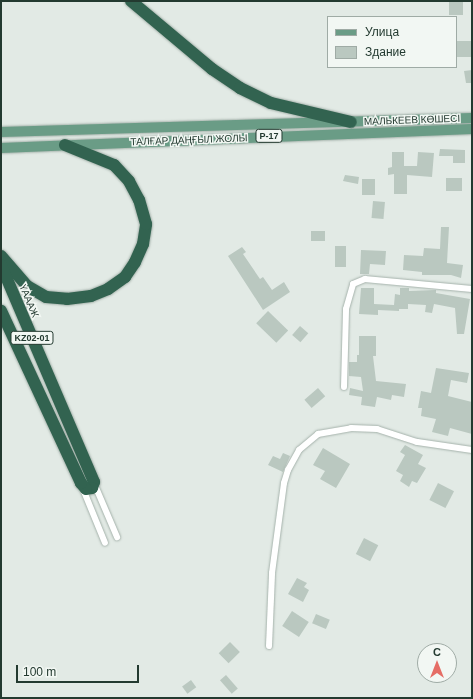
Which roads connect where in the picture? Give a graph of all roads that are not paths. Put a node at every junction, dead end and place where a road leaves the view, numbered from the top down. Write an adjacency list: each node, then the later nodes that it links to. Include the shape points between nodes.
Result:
1 (131, 1): 3 (highway, via 216,72 240,88 271,103)
2 (472, 118): 3 (main road, МАЛЬКЕЕВ КӨШЕСІ)
3 (351, 122): 5 (main road, ТАЛҒАР ДАҢҒЫЛ ЖОЛЫ / P-17)
4 (472, 129): 6 (main road, ТАЛҒАР ДАҢҒЫЛ ЖОЛЫ / P-17)
5 (1, 132)
6 (65, 145): 7 (main road, ТАЛҒАР ДАҢҒЫЛ ЖОЛЫ / P-17); 8 (highway, via 114,165 129,181 140,200 146,224 143,244 135,262 125,277 108,289 91,296 67,299 46,297 27,286)
7 (1, 148)
8 (1, 256)
9 (1, 265): 14 (highway, ҮАААЖ / KZ02-01)
10 (472, 289): 12 (street, via 365,279 353,284 346,309)
11 (1, 311): 15 (highway, KZ02-01)
12 (344, 387)
13 (472, 450): 18 (street, via 417,442 377,429 351,428 318,434 299,450 284,483 272,574)
14 (94, 482): 15 (highway, via 90,489); 16 (street, KZ02-01)
15 (81, 484): 17 (street, KZ02-01)
16 (117, 538)
17 (105, 543)
18 (270, 646)

